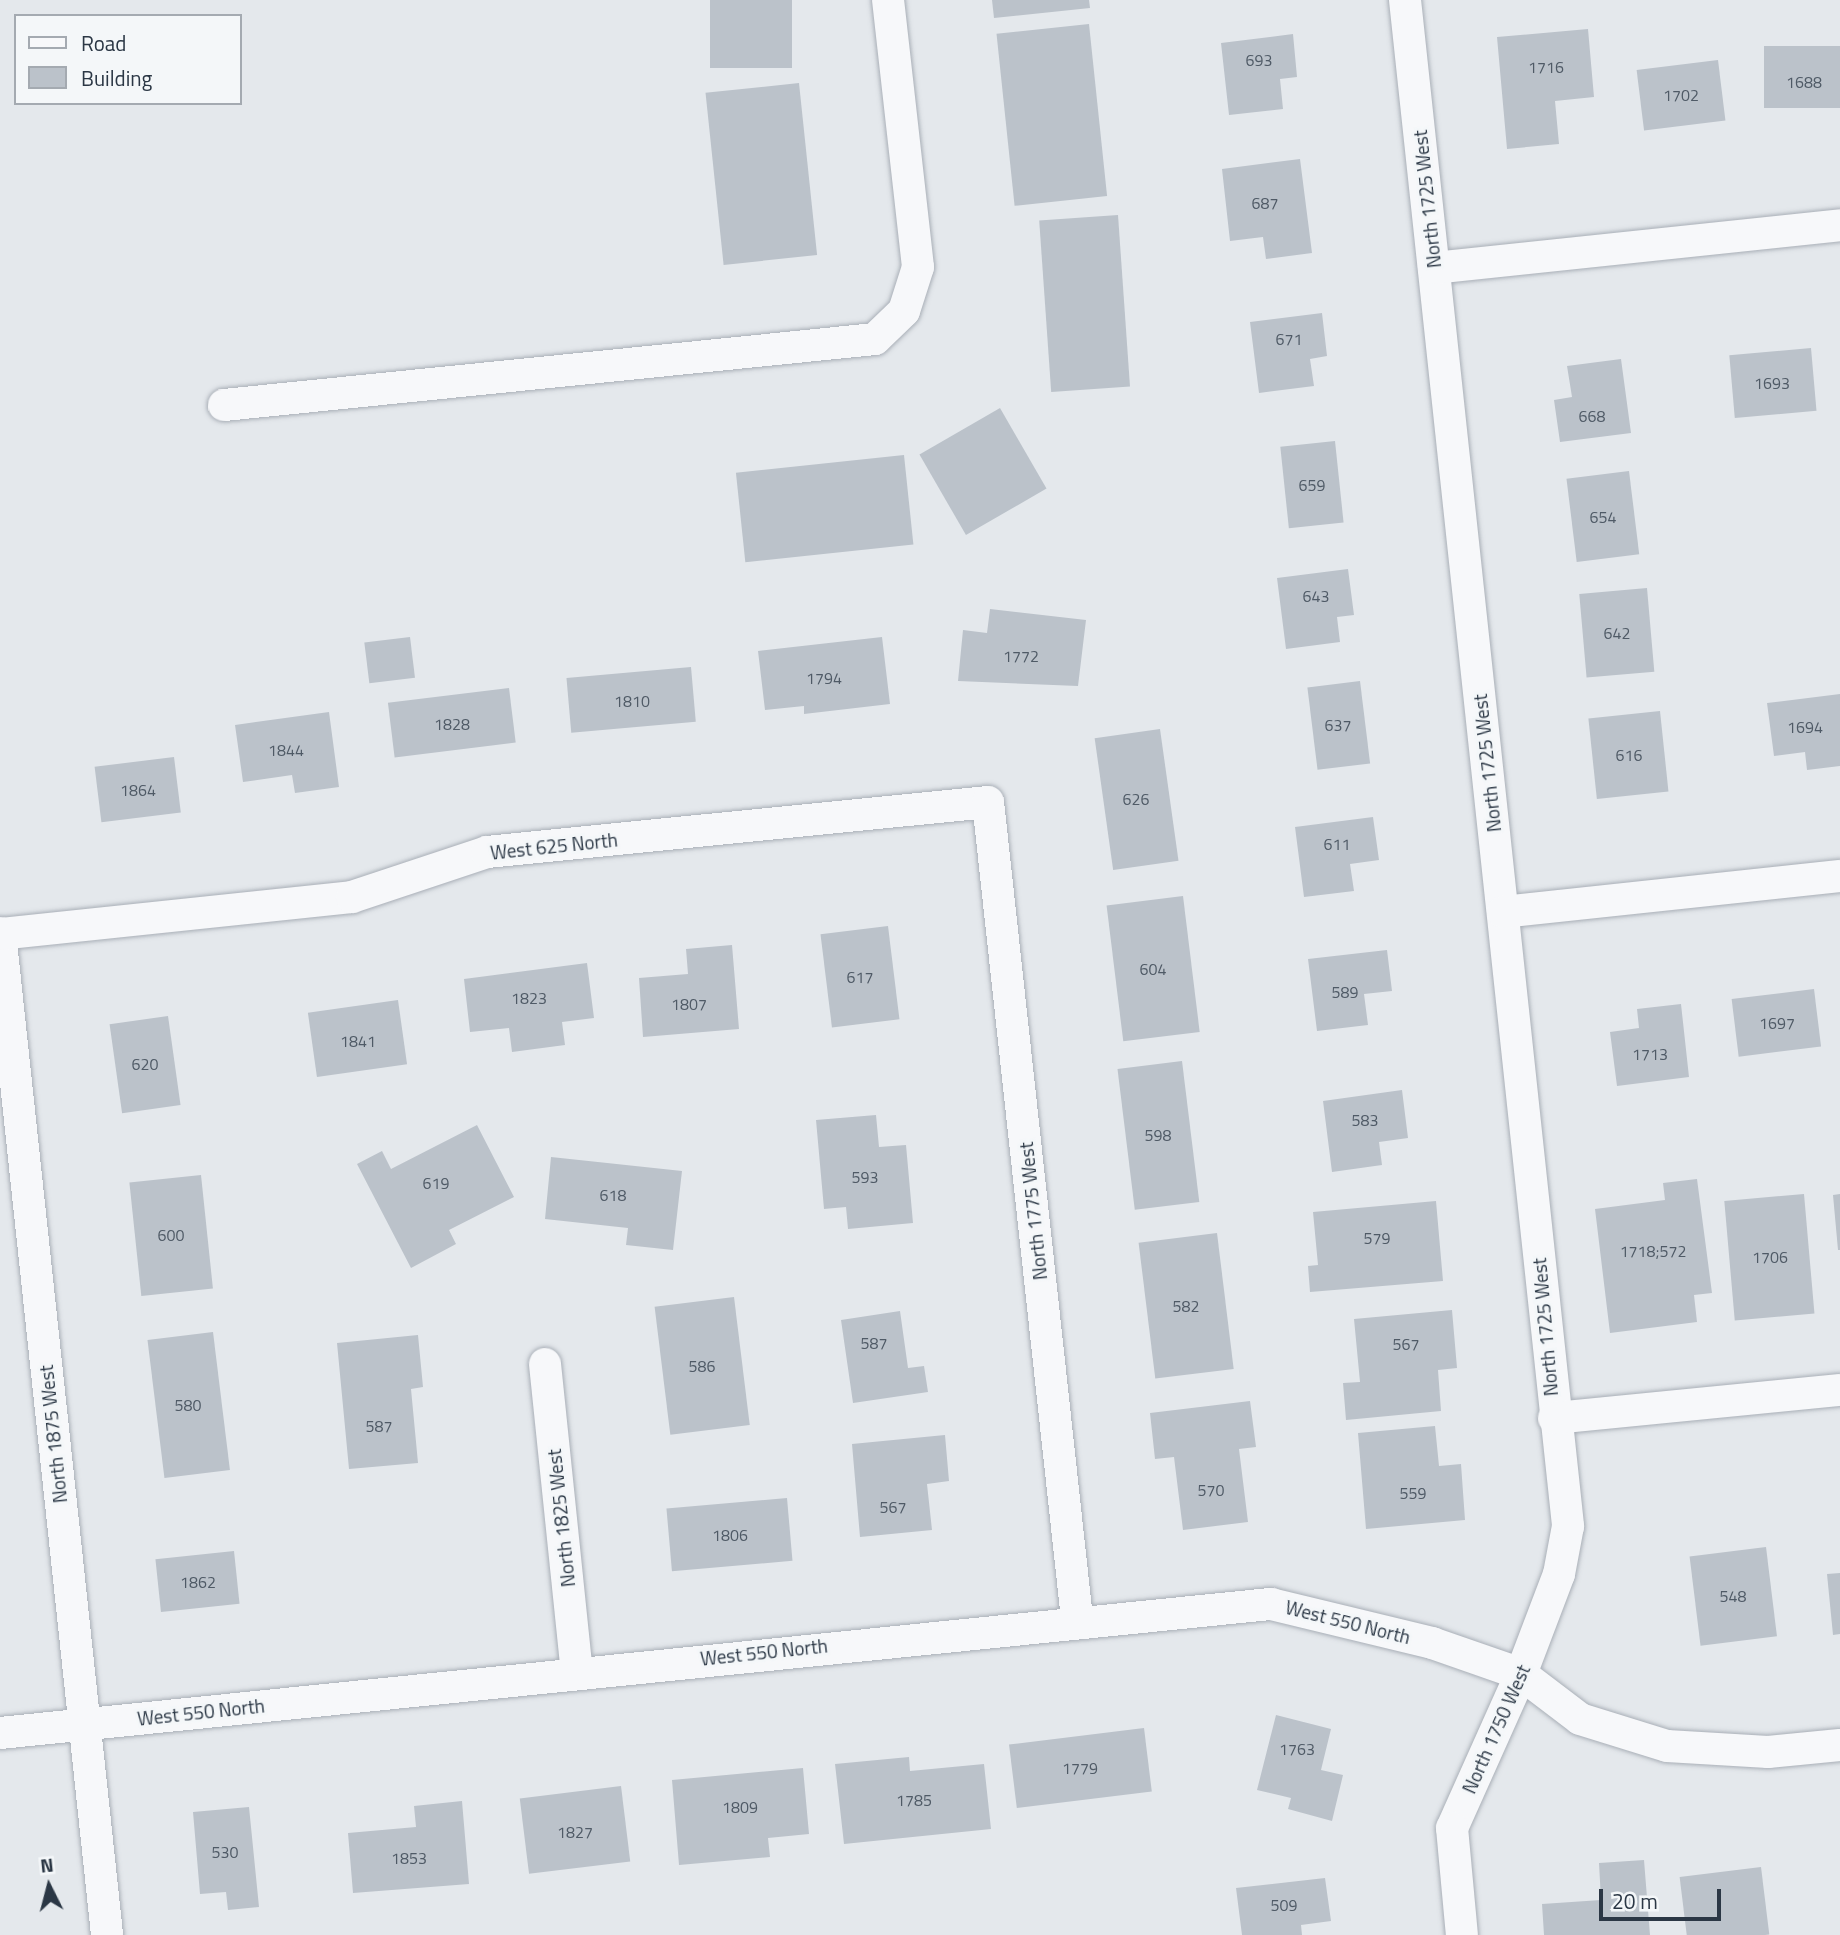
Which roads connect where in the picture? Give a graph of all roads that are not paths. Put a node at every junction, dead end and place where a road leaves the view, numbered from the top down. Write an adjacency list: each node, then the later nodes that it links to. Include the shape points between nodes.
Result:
1 (888, 0): 5 (street, via 918,267 904,311 875,339)
2 (1405, 0): 4 (street, North 1725 West)
3 (1840, 225): 4 (street)
4 (1434, 268): 8 (street, North 1725 West)
5 (224, 405)
6 (988, 802): 9 (street, West 625 North, via 487,852 352,897); 14 (street, North 1775 West)
7 (1840, 876): 8 (street)
8 (1503, 912): 12 (street, North 1725 West)
9 (0, 933): 17 (street, North 1875 West)
10 (545, 1364): 15 (street, North 1825 West)
11 (1840, 1390): 12 (street)
12 (1554, 1418): 13 (street, North 1725 West)
13 (1568, 1526): 16 (street, North 1750 West, via 1559,1574)
14 (1077, 1619): 15 (street, West 550 North); 16 (street, West 550 North, via 1271,1604 1432,1643)
15 (577, 1672): 17 (street, West 550 North)
16 (1521, 1674): 19 (street, West 550 North, via 1580,1719 1667,1746 1768,1752); 21 (street, North 1750 West, via 1452,1828)
17 (84, 1724): 18 (street, West 550 North); 20 (street, North 1875 West)
18 (0, 1733)
19 (1840, 1745)
20 (107, 1935)
21 (1462, 1935)

